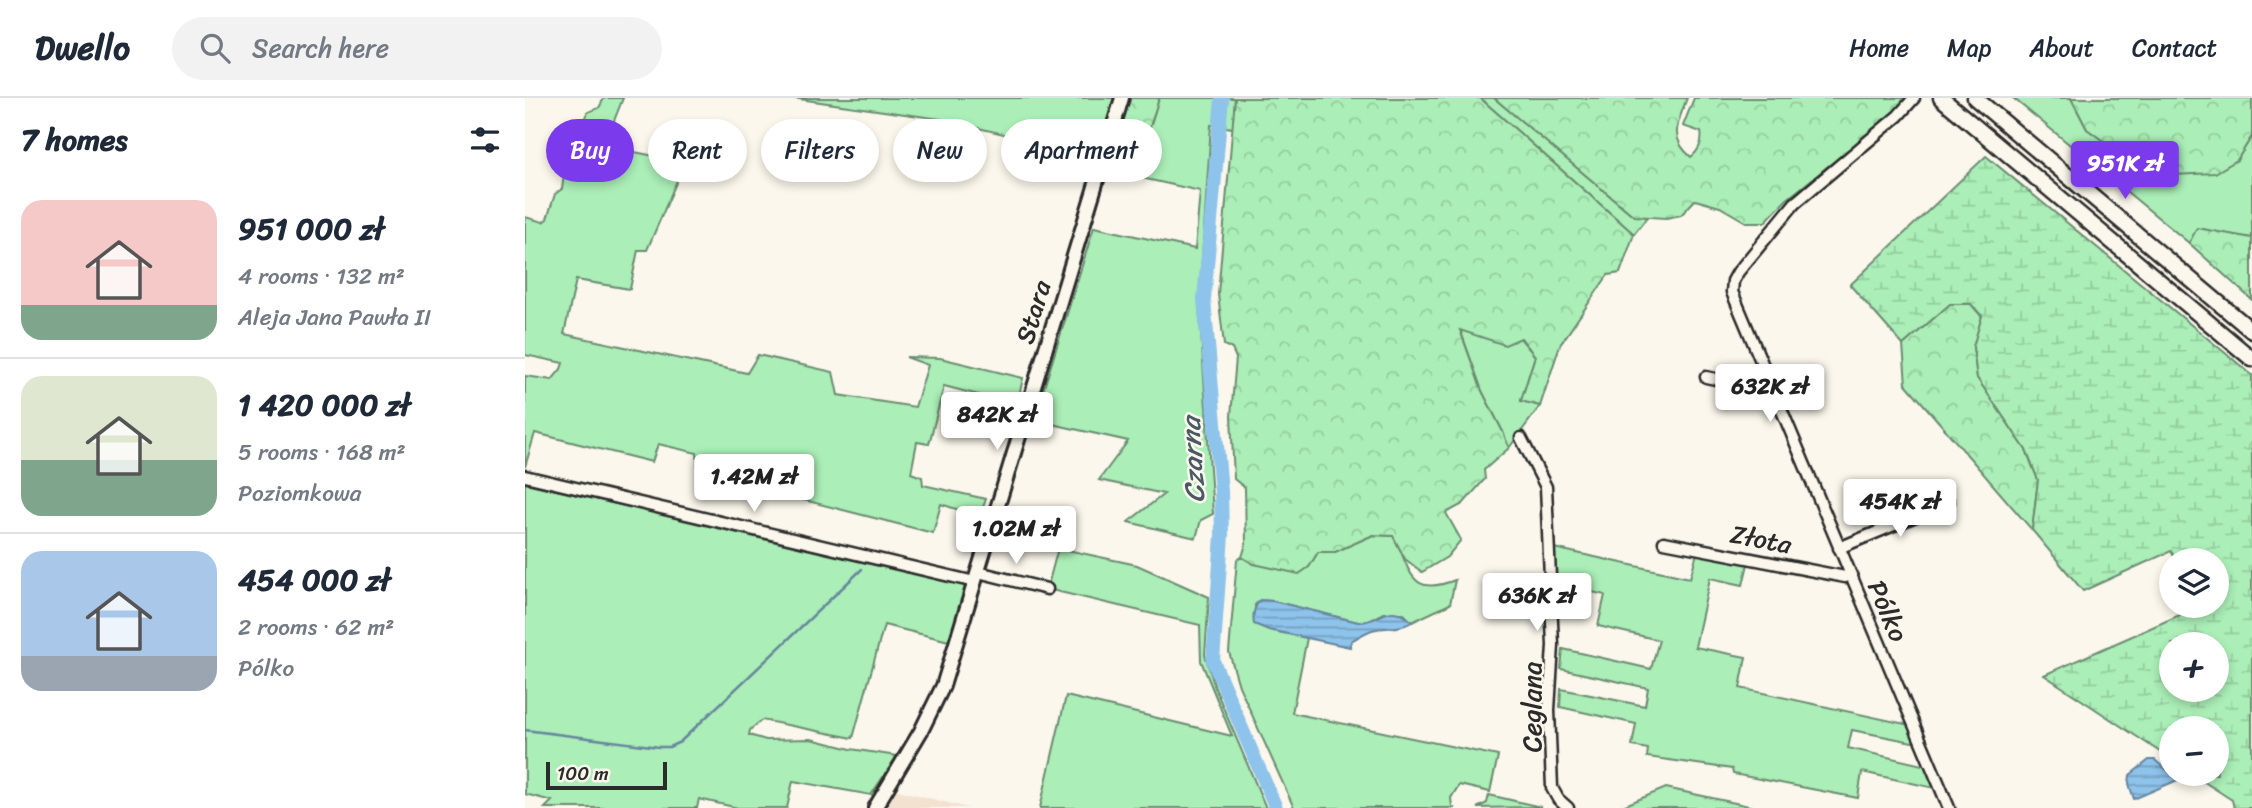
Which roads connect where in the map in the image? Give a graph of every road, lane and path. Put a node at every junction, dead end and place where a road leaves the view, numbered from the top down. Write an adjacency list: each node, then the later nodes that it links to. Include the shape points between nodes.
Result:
1 (1122, 98): 15 (street, Stara)
2 (1913, 98): 8 (street, Pólko, via 1898,117 1795,203 1733,281 1731,292)
3 (1941, 98): 6 (main road)
4 (1975, 98): 5 (main road)
5 (2252, 331)
6 (2252, 359)
7 (1706, 377): 8 (street)
8 (1773, 391): 13 (street, Pólko)
9 (1521, 438): 18 (street, Ceglana, via 1546,487 1553,646 1549,710 1552,788)
10 (525, 476): 15 (street)
11 (1949, 502): 13 (street)
12 (1664, 542): 14 (street, Złota)
13 (1839, 548): 14 (street, Pólko)
14 (1850, 575): 19 (street, Pólko)
15 (977, 577): 16 (street); 17 (street, Stara, via 943,686)
16 (1047, 589)
17 (875, 808)
18 (1569, 808)
19 (1949, 808)

